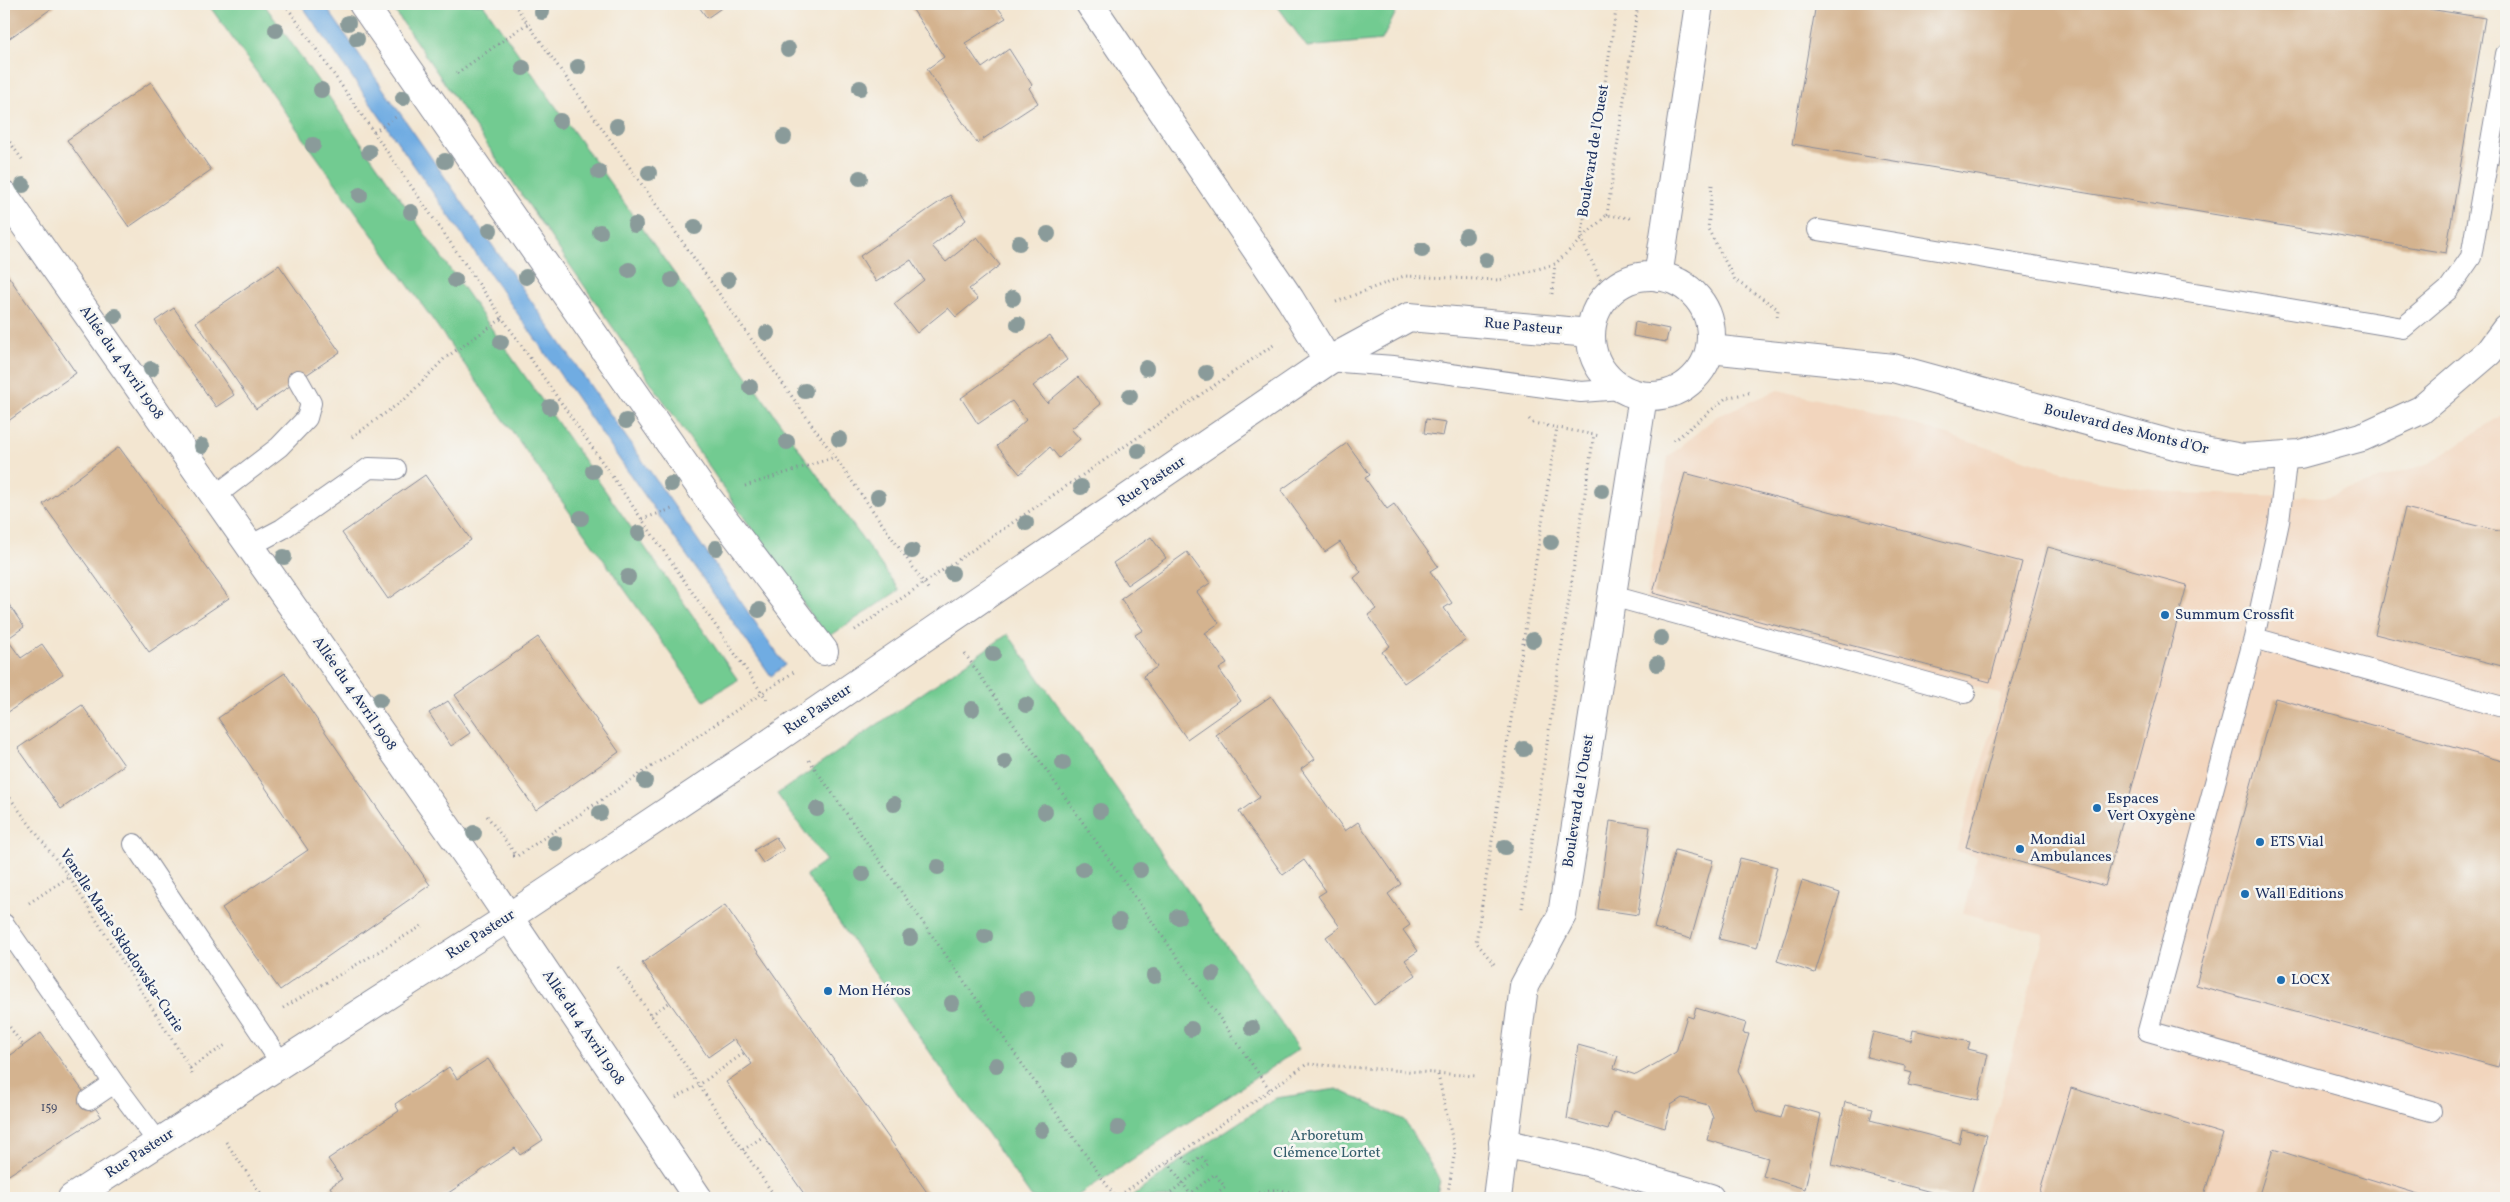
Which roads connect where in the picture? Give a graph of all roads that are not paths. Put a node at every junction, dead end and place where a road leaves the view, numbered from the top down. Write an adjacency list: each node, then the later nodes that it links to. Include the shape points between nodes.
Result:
1 (363, 4): 20 (street, via 708,498)
2 (1090, 4): 11 (street, via 1290,299)
3 (1699, 4): 7 (street)
4 (2506, 54): 6 (lane, via 2471,257 2448,290 2402,328)
5 (4, 195): 16 (street, Allée du 4 Avril 1908)
6 (1818, 230)
7 (1658, 276): 9 (street, via 1625,280 1607,293 1595,311); 10 (street, via 1689,289 1704,306 1711,327)
8 (2506, 329): 14 (street, Boulevard des Monts d'Or, via 2489,352 2421,410 2362,437 2300,454)
9 (1590, 333): 11 (street, Rue Pasteur, via 1409,316); 13 (street, via 1593,355 1604,375)
10 (1710, 349): 13 (street, via 1701,370 1685,386 1665,395); 14 (street, Boulevard des Monts d'Or, via 1893,368 2182,447 2242,458)
11 (1328, 361): 13 (lane, via 1393,366 1581,392); 24 (street, Rue Pasteur, via 789,731)
12 (298, 380): 16 (lane, via 311,403 308,418 279,447)
13 (1632, 392): 18 (street, Boulevard de l'Ouest)
14 (2287, 454): 19 (lane, via 2279,522)
15 (396, 469): 17 (lane, via 369,468 282,529)
16 (214, 496): 17 (street, Allée du 4 Avril 1908)
17 (250, 546): 24 (street, Allée du 4 Avril 1908)
18 (1612, 596): 21 (lane); 31 (street, Boulevard de l'Ouest, via 1562,915 1524,986)
19 (2254, 638): 22 (lane); 29 (lane, via 2148,1032)
20 (824, 651)
21 (1965, 693)
22 (2506, 708)
23 (134, 844): 26 (lane)
24 (509, 917): 26 (street, Rue Pasteur); 33 (street, Allée du 4 Avril 1908)
25 (4, 924): 27 (lane)
26 (281, 1063): 30 (street, Rue Pasteur)
27 (114, 1083): 28 (lane); 30 (lane)
28 (89, 1100)
29 (2430, 1111)
30 (158, 1142): 32 (street, Rue Pasteur)
31 (1503, 1143): 34 (street, Boulevard de l'Ouest); 35 (street, via 1588,1162)
32 (72, 1198)
33 (698, 1198)
34 (1497, 1198)
35 (1710, 1198)

